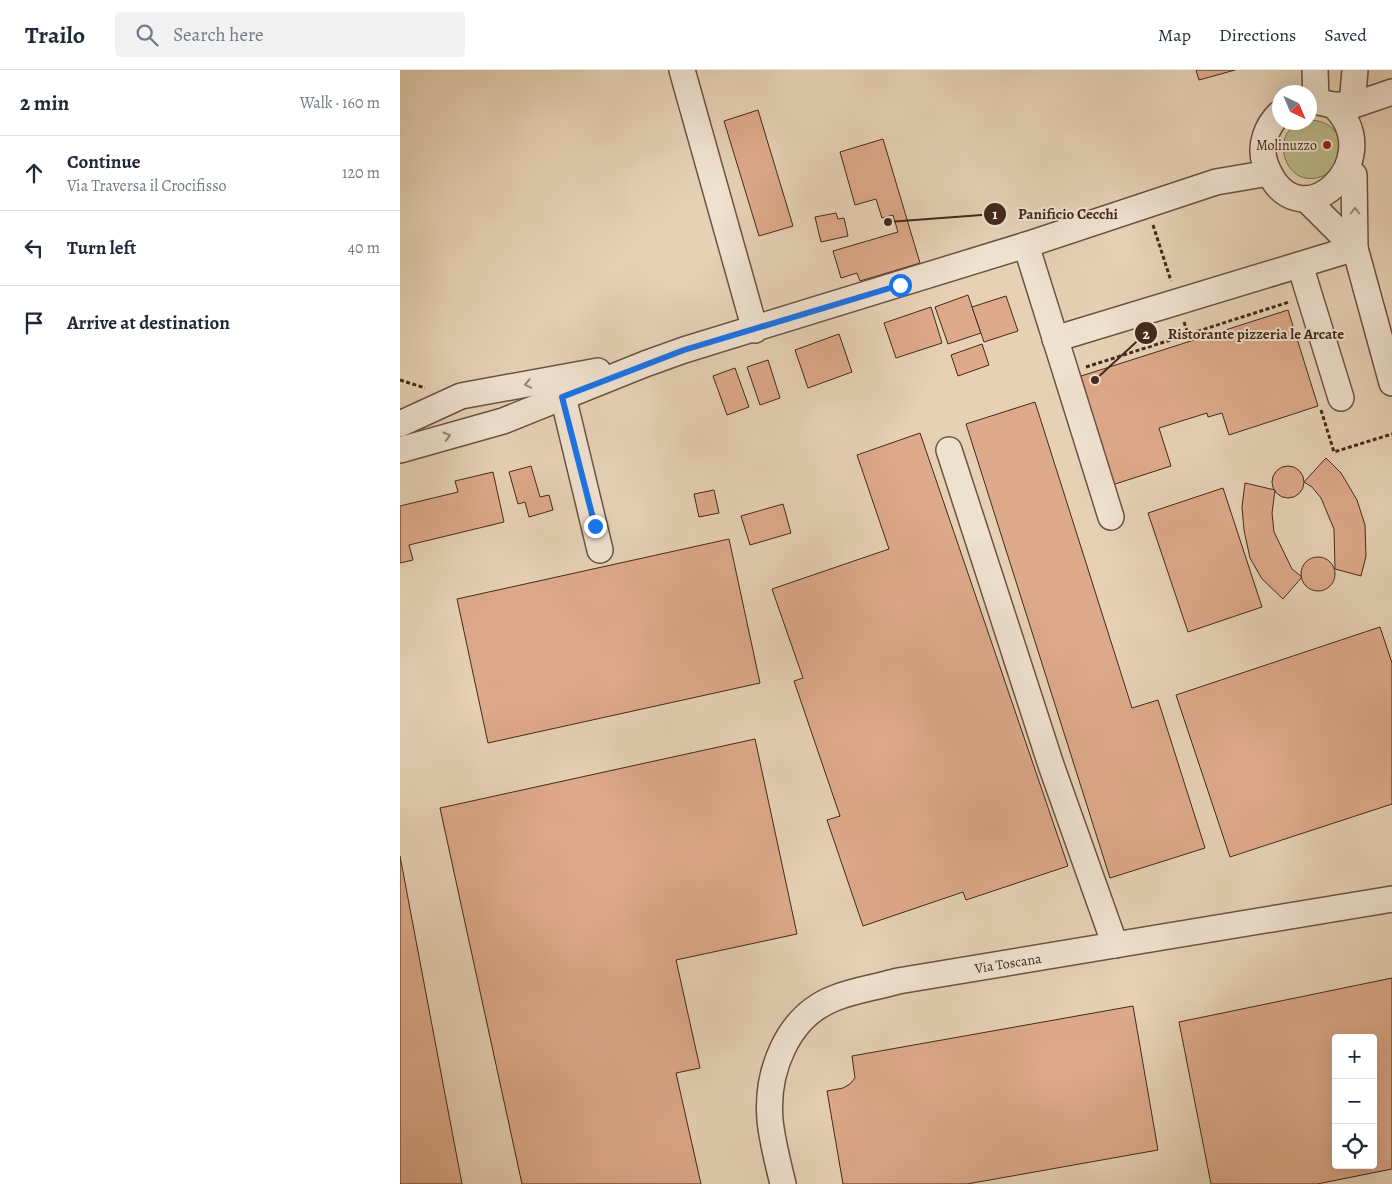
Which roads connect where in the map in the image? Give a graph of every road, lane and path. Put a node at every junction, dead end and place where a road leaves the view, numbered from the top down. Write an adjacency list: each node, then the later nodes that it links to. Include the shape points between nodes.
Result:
1 (682, 70): 19 (street)
2 (1315, 70): 6 (street)
3 (1355, 70): 6 (street)
4 (1392, 92): 6 (street)
5 (1392, 105): 6 (street)
6 (1333, 107): 10 (street, via 1361,141 1361,159)
7 (1272, 123): 8 (street)
8 (1264, 142): 9 (street, via 1264,159); 11 (street)
9 (1269, 173): 11 (street); 12 (street, via 1294,196)
10 (1354, 175): 12 (street, via 1334,194 1324,198); 15 (street, one-way to 10)
11 (1216, 182): 13 (street)
12 (1306, 198): 15 (street)
13 (1146, 205): 14 (street); 18 (path)
14 (1026, 246): 19 (street); 21 (street)
15 (1355, 248): 16 (street); 23 (street)
16 (1300, 264): 17 (street); 18 (street)
17 (1310, 295): 20 (path); 26 (street)
18 (1177, 302): 20 (path); 21 (street)
19 (755, 330): 24 (street)
20 (1188, 334): 22 (path)
21 (1055, 340): 22 (street)
22 (1066, 374): 31 (street)
23 (1392, 383)
24 (560, 388): 25 (street, one-way to 25); 27 (street); 32 (street)
25 (494, 390): 27 (street); 28 (street, via 461,396)
26 (1341, 398)
27 (503, 421): 29 (street, one-way to 27)
28 (400, 424)
29 (400, 450)
30 (949, 450): 34 (street, via 1051,765)
31 (1111, 517)
32 (600, 550)
33 (1392, 899): 34 (street, Via Toscana)
34 (1115, 945): 35 (street, Via Toscana, via 898,981 834,998 804,1017 784,1045 771,1081 770,1120)
35 (782, 1184)

